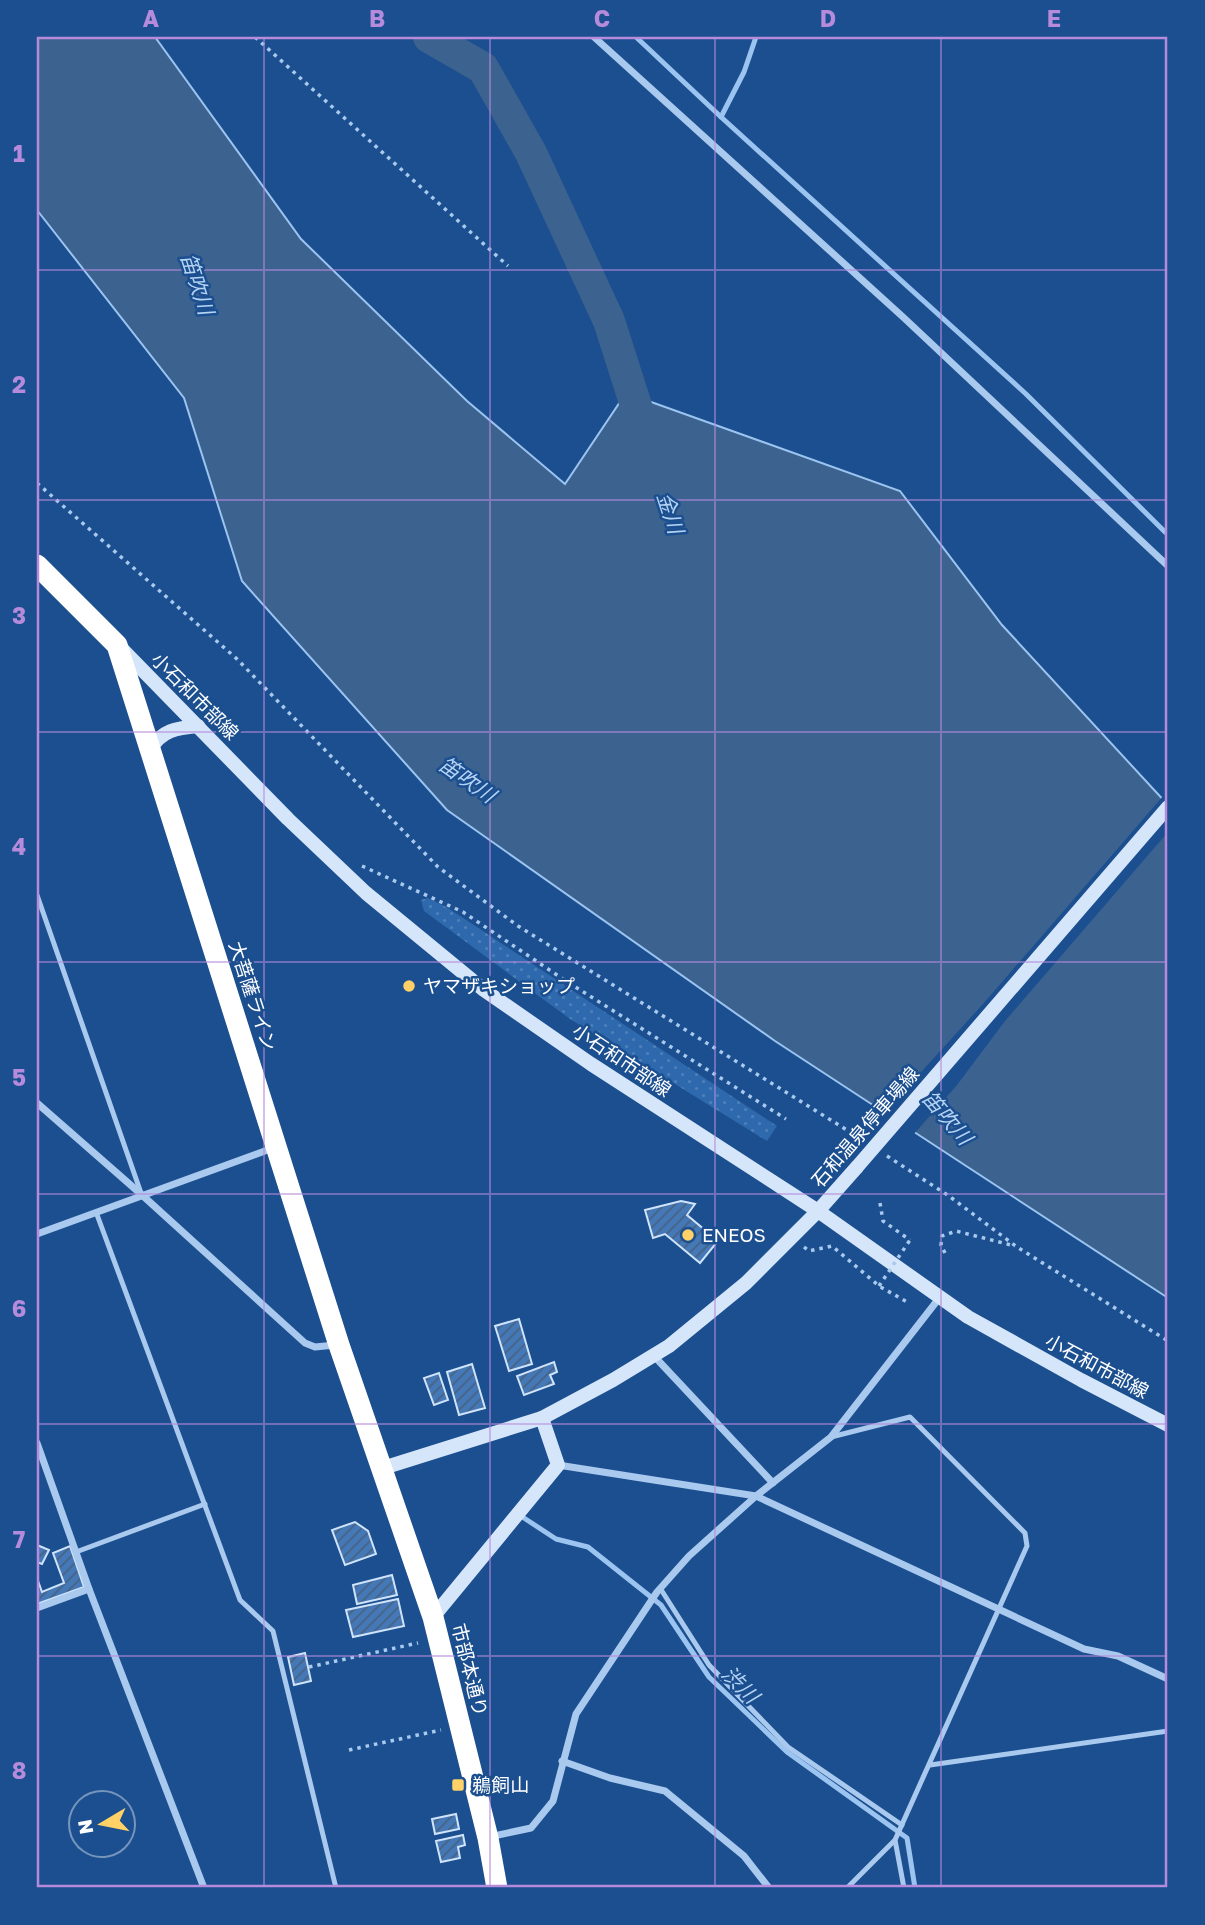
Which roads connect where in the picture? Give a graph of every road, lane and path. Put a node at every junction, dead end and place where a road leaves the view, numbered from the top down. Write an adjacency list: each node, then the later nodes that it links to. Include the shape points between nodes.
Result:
1 (256, 37): 3 (path)
2 (594, 37): 6 (street, via 903,317)
3 (508, 266)
4 (37, 484): 15 (path, via 237,659 438,867 518,926)
5 (37, 565): 7 (highway, 大菩薩ライン)
6 (1168, 566)
7 (117, 645): 8 (main road, 小石和市部線); 9 (highway, 大菩薩ライン)
8 (198, 726): 9 (main road, via 168,730); 20 (main road, 小石和市部線, via 366,893 484,989)
9 (150, 750): 16 (highway, 大菩薩ライン)
10 (1168, 807): 20 (main road, 石和温泉停車場線, bridge)
11 (352, 862): 14 (path, via 463,912)
12 (37, 895): 18 (lane)
13 (37, 1103): 18 (street)
14 (786, 1119)
15 (870, 1144)
16 (278, 1146): 18 (street); 30 (highway, 大菩薩ライン)
17 (881, 1152): 24 (path)
18 (142, 1195): 21 (street); 30 (street, via 305,1343)
19 (880, 1203): 26 (path, bridge, via 883,1221 909,1240)
20 (817, 1211): 23 (main road, 石和温泉停車場線); 27 (main road, 小石和市部線)
21 (96, 1212): 22 (street); 40 (lane)
22 (37, 1234)
23 (791, 1238): 26 (path, via 809,1251 832,1246); 31 (main road, 石和温泉停車場線, via 746,1283)
24 (1017, 1247): 25 (path, via 956,1231 942,1236); 29 (path)
25 (945, 1253)
26 (879, 1286): 28 (path)
27 (940, 1297): 33 (main road, 小石和市部線, via 968,1317); 34 (street)
28 (907, 1302)
29 (1168, 1341)
30 (340, 1345): 37 (highway, 大菩薩ライン)
31 (654, 1356): 32 (main road, 石和温泉停車場線); 38 (street)
32 (542, 1418): 36 (main road); 37 (main road, 石和温泉停車場線)
33 (1168, 1425)
34 (831, 1437): 38 (street); 45 (lane, via 910,1417 1025,1533 1027,1546)
35 (37, 1443): 41 (street)
36 (558, 1465): 39 (street); 46 (main road)
37 (383, 1468): 46 (highway, 市部本通り)
38 (773, 1483): 39 (street)
39 (756, 1496): 43 (street, via 689,1556); 45 (street)
40 (205, 1504): 41 (lane); 59 (lane, via 240,1600 273,1631)
41 (76, 1552): 42 (street)
42 (89, 1589): 44 (street); 58 (street)
43 (659, 1590): 53 (street, via 576,1714); 55 (lane, via 709,1665 788,1747)
44 (37, 1608)
45 (1000, 1610): 49 (street, via 1084,1649 1118,1656); 54 (lane)
46 (433, 1617): 56 (highway, 市部本通り)
47 (418, 1643): 48 (path)
48 (309, 1667)
49 (1168, 1679)
50 (441, 1730): 52 (path)
51 (1168, 1731): 54 (lane)
52 (349, 1750)
53 (562, 1761): 56 (street, via 552,1801 531,1828); 61 (street, via 665,1791 744,1856)
54 (930, 1765): 55 (lane)
55 (902, 1825): 57 (lane)
56 (488, 1838): 60 (highway, 市部本通り)
57 (895, 1840): 62 (lane); 63 (lane)
58 (204, 1888)
59 (336, 1888)
60 (497, 1888)
61 (769, 1888)
62 (847, 1888)
63 (904, 1888)

